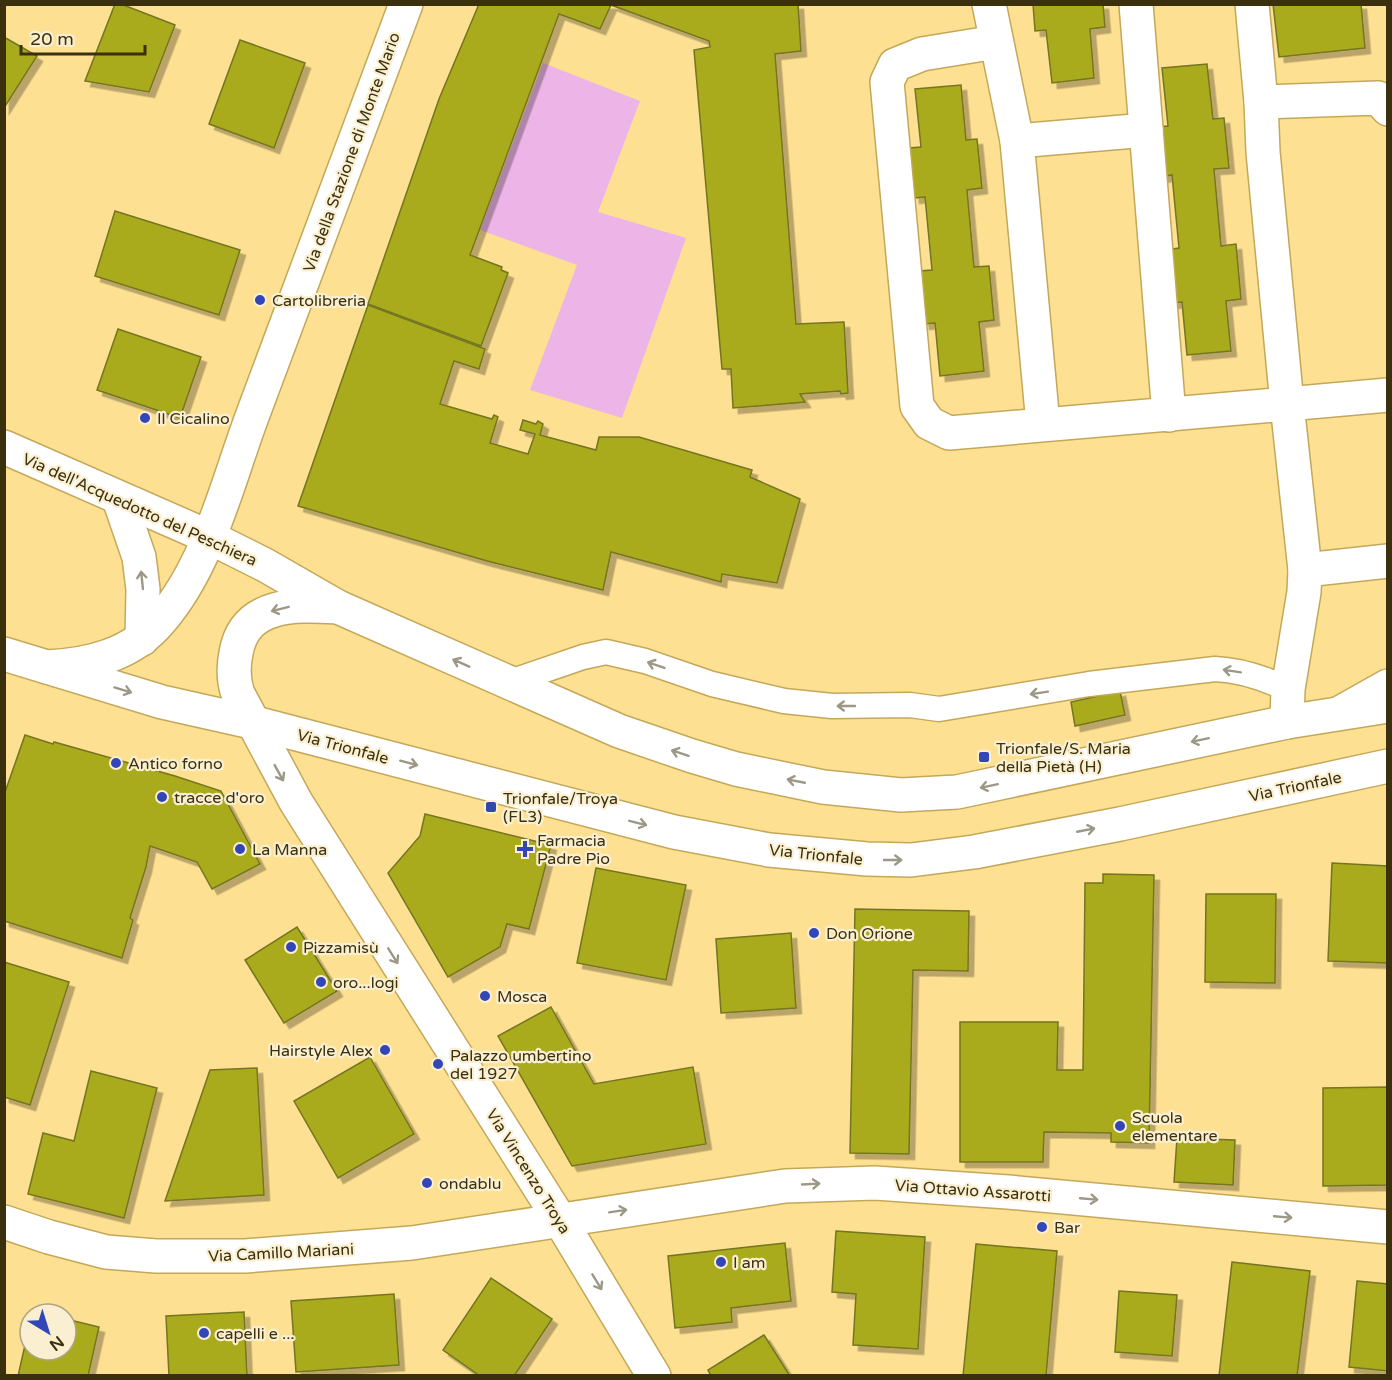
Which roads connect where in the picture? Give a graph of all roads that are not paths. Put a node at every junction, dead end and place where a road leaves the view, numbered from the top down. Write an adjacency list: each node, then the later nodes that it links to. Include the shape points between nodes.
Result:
1 (406, 4): 16 (street, Via della Stazione di Monte Mario)
2 (988, 4): 5 (street)
3 (1136, 4): 8 (street)
4 (1252, 4): 6 (street)
5 (996, 42): 9 (street); 13 (street, via 922,54 895,65 887,82 916,406 929,423 949,434)
6 (1261, 102): 7 (street, via 1378,98); 11 (street)
7 (1388, 109)
8 (1146, 130): 9 (street); 12 (street)
9 (1017, 141): 13 (street)
10 (1388, 395): 11 (street)
11 (1287, 404): 12 (street); 18 (street)
12 (1168, 415): 13 (street)
13 (1043, 424)
14 (4, 447): 15 (street, Via dell'Acquedotto del Peschiera)
15 (119, 499): 16 (street, Via dell'Acquedotto del Peschiera); 20 (street, one-way to 15, via 139,557)
16 (209, 537): 19 (street, Via dell'Acquedotto del Peschiera); 20 (street, Via Trionfale, via 178,597)
17 (1388, 561): 18 (street)
18 (1305, 570): 25 (street)
19 (338, 607): 23 (street, one-way to 19); 28 (street, one-way to 28, via 300,605 274,609 244,632 237,645 233,682)
20 (142, 639): 22 (street, Via Trionfale, via 92,662)
21 (4, 654): 22 (street, Via Trionfale)
22 (47, 667): 28 (street, Via Trionfale, one-way to 28, via 162,702)
23 (507, 683): 25 (lane, one-way to 23, via 1254,676 1215,669 1089,684 939,709 910,705 809,705 712,684 606,652); 29 (street, one-way to 23, via 957,792 901,795 824,787 725,766 619,731)
24 (1388, 686): 27 (street)
25 (1287, 689): 29 (street)
26 (1388, 706): 27 (street)
27 (1340, 713): 29 (street)
28 (251, 722): 30 (street, Via Trionfale, one-way to 30, via 674,832 769,850 867,859 911,860 974,852); 31 (street, Via Vincenzo Troya, one-way to 31, via 296,802)
29 (1287, 722)
30 (1388, 766)
31 (560, 1220): 32 (street, Via Camillo Mariani, via 372,1247 186,1257 106,1252); 33 (street, Via Ottavio Assarotti, one-way to 33, via 785,1186 875,1183 1019,1192); 34 (street, Via Vincenzo Troya, one-way to 34)
32 (4, 1222)
33 (1388, 1227)
34 (654, 1376)

